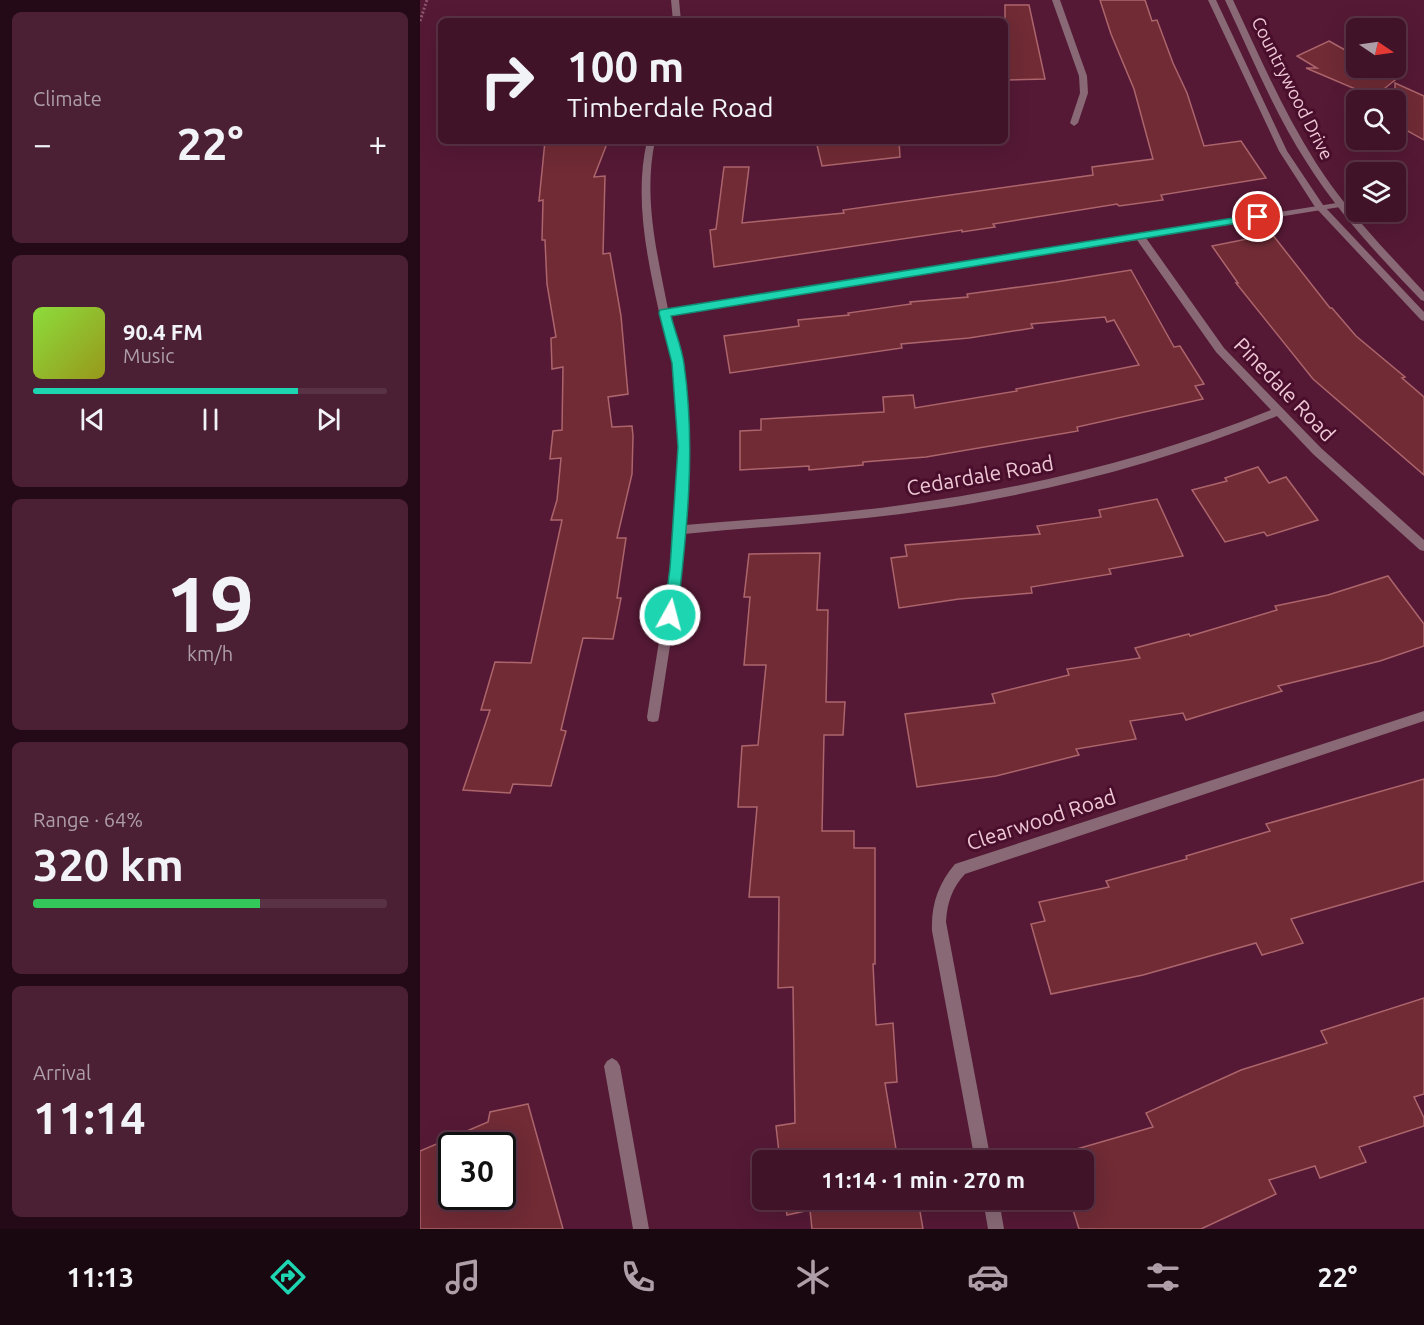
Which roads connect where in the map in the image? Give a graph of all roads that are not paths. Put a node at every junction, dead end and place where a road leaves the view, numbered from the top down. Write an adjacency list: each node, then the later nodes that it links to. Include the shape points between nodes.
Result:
1 (675, 0): 5 (street)
2 (1056, 0): 6 (street, via 1083,76 1084,93)
3 (1212, 0): 9 (street, Countrywood Drive, via 1283,151)
4 (1229, 0): 8 (street, Countrywood Drive, via 1292,131)
5 (677, 18)
6 (1074, 123)
7 (650, 144): 12 (street, via 645,193)
8 (1340, 204): 9 (street); 11 (street, Countrywood Drive)
9 (1320, 207): 10 (street); 13 (street, Countrywood Drive)
10 (1140, 237): 12 (street); 14 (street, Pinedale Road, via 1220,350)
11 (1424, 298)
12 (664, 313): 15 (street, via 678,363 683,413)
13 (1424, 318)
14 (1278, 411): 15 (street, Cedardale Road, via 1167,454 1090,475 967,500); 16 (street, Pinedale Road)
15 (678, 530): 18 (street, via 670,615)
16 (1424, 547)
17 (1424, 716): 20 (street, Clearwood Road, via 960,869 952,877 937,913)
18 (653, 717)
19 (612, 1066): 22 (street)
20 (981, 1150)
21 (993, 1210): 23 (street)
22 (641, 1229)
23 (996, 1229)

